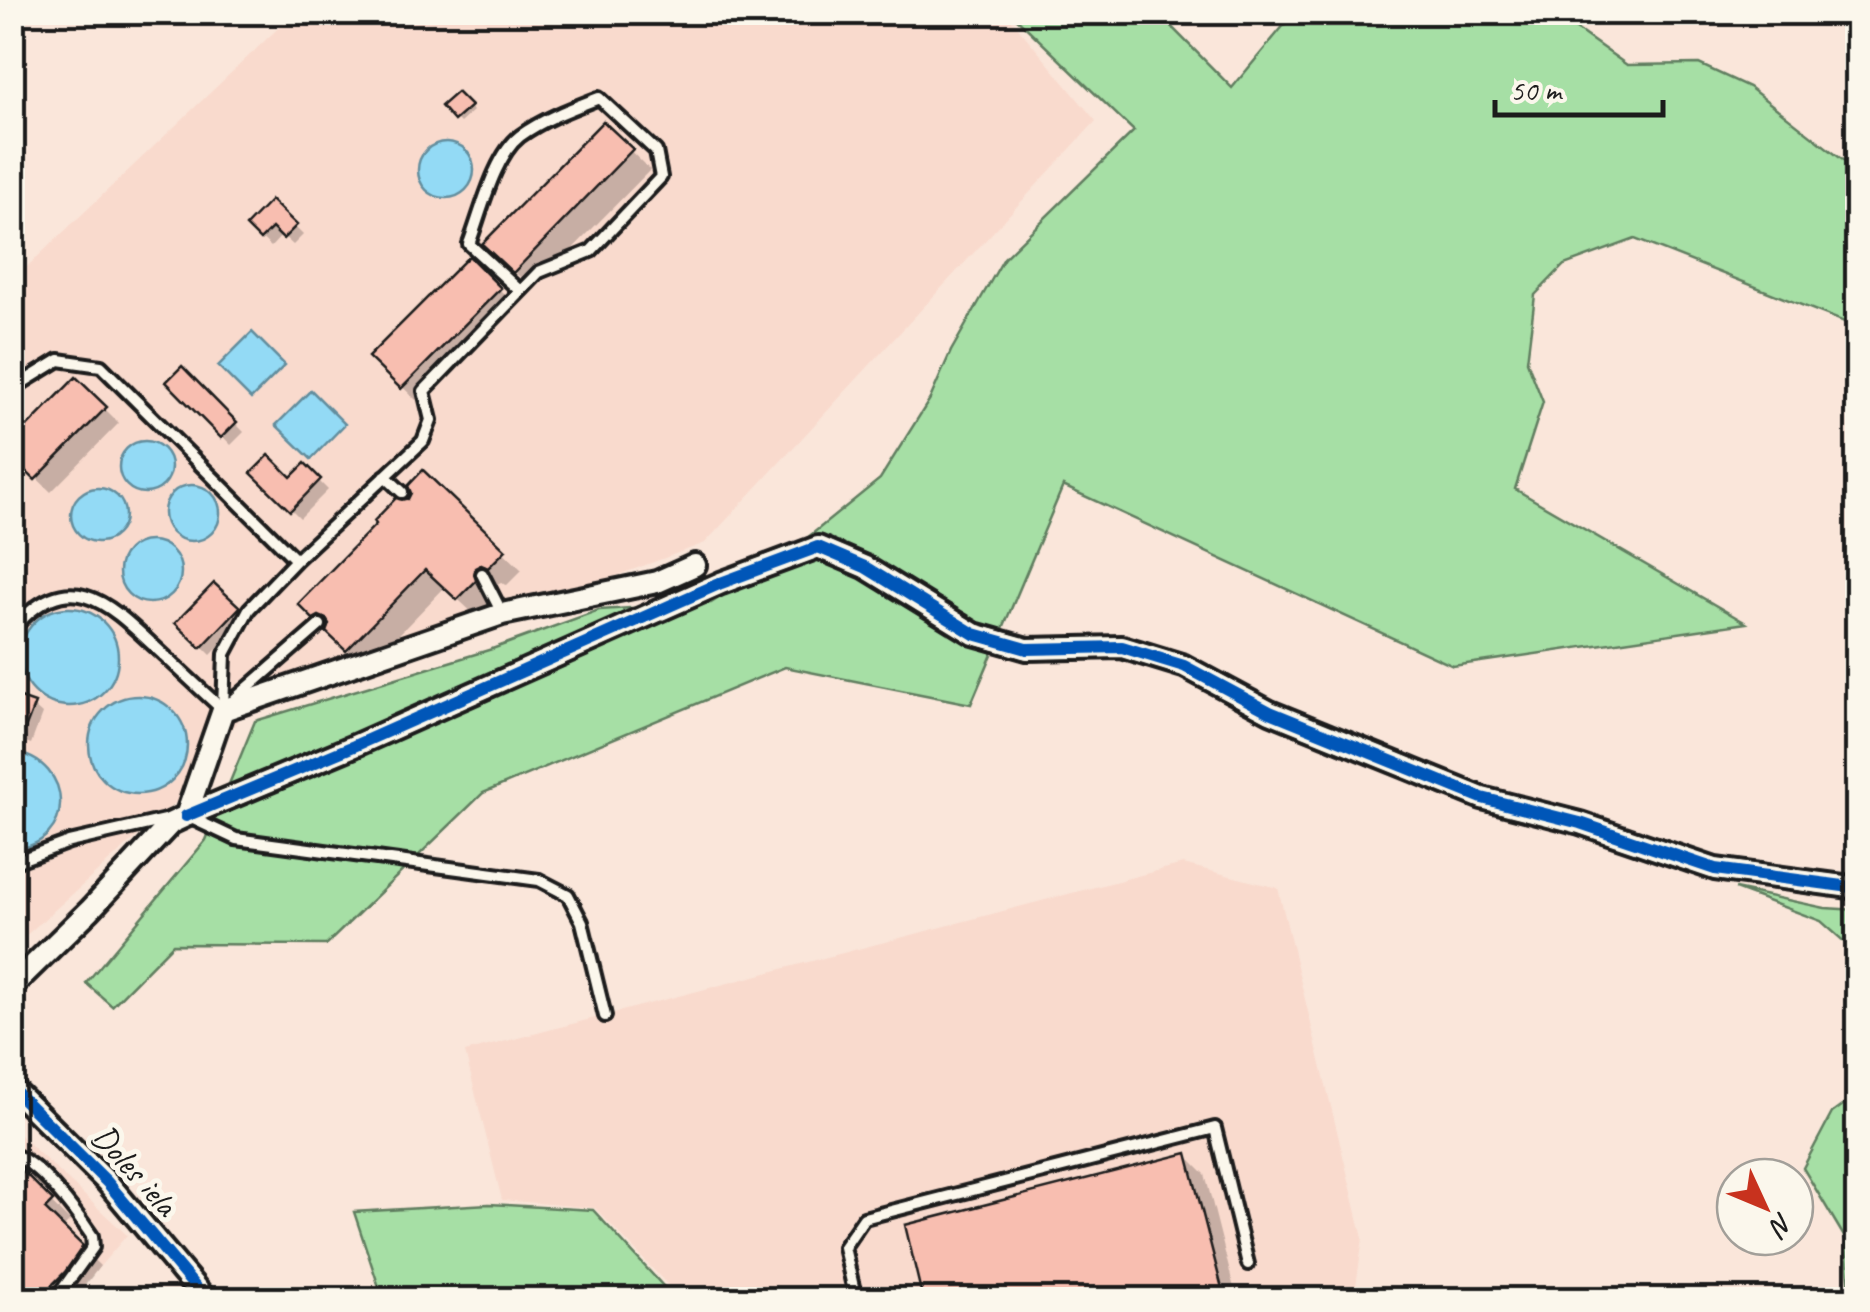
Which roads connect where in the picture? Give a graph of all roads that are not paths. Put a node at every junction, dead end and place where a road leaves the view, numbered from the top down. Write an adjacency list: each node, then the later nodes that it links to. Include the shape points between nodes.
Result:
1 (520, 291): 1 (lane, via 539,272 591,251 661,177 656,151 599,98 518,138 501,161 469,244); 3 (lane, via 424,391 431,420 423,440)
2 (12, 390): 5 (lane, via 59,360 101,366)
3 (385, 476): 4 (lane); 5 (lane)
4 (402, 492)
5 (296, 560): 11 (lane, via 249,608 225,654)
6 (695, 565): 8 (street, via 657,582)
7 (482, 574): 8 (lane)
8 (502, 614): 11 (street)
9 (320, 625): 11 (lane)
10 (12, 630): 11 (lane, via 54,597 84,594 112,606)
11 (222, 710): 12 (street)
12 (186, 816): 13 (lane, via 69,842); 14 (street, via 818,547 865,567 974,634 1027,649 1122,646 1184,666 1270,712 1482,798 1715,869); 15 (street, via 170,822); 16 (lane, via 236,839 539,880 568,895 582,922)
13 (12, 863)
14 (1858, 888)
15 (12, 986)
16 (604, 1016)
17 (12, 1088): 21 (street, Doles iela, via 107,1182)
18 (12, 1155): 20 (lane, via 34,1168 92,1236 92,1248)
19 (1248, 1264): 22 (lane, via 1215,1128 864,1218 844,1247)
20 (55, 1300)
21 (206, 1300)
22 (856, 1300)

